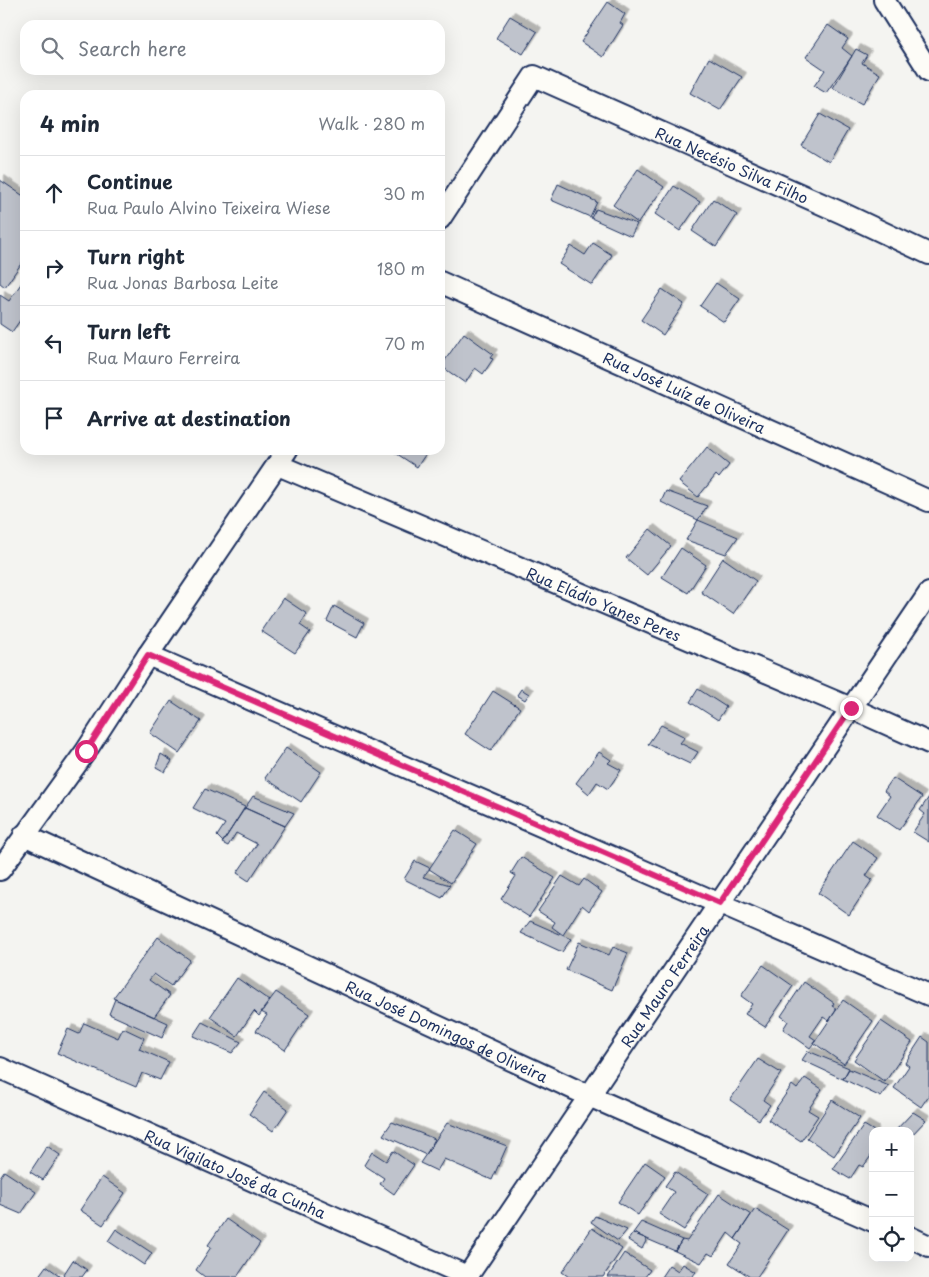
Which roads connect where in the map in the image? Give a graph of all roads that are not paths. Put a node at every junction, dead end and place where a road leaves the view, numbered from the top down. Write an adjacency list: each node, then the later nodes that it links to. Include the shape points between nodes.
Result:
1 (884, 0): 2 (street)
2 (929, 71)
3 (445, 210): 4 (street, Rua Necésio Silva Filho, via 534,76)
4 (929, 254)
5 (445, 284): 7 (street, Rua José Luíz de Oliveira)
6 (282, 458): 9 (street); 10 (street, Rua Eládio Yanes Peres)
7 (929, 501)
8 (929, 593): 10 (street, Rua Mauro Ferreira)
9 (148, 655): 12 (street, via 86,751); 14 (street)
10 (851, 708): 11 (street, Rua Eládio Yanes Peres); 14 (street, Rua Mauro Ferreira)
11 (929, 743)
12 (24, 835): 13 (street); 17 (street, Rua José Domingos de Oliveira)
13 (0, 870)
14 (720, 903): 15 (street); 17 (street, Rua Mauro Ferreira)
15 (929, 995)
16 (0, 1068): 21 (street, Rua Vigilato José da Cunha)
17 (589, 1096): 18 (street, Rua José Domingos de Oliveira); 21 (street, Rua Mauro Ferreira)
18 (869, 1219)
19 (914, 1239): 20 (street)
20 (929, 1246)
21 (468, 1277)

